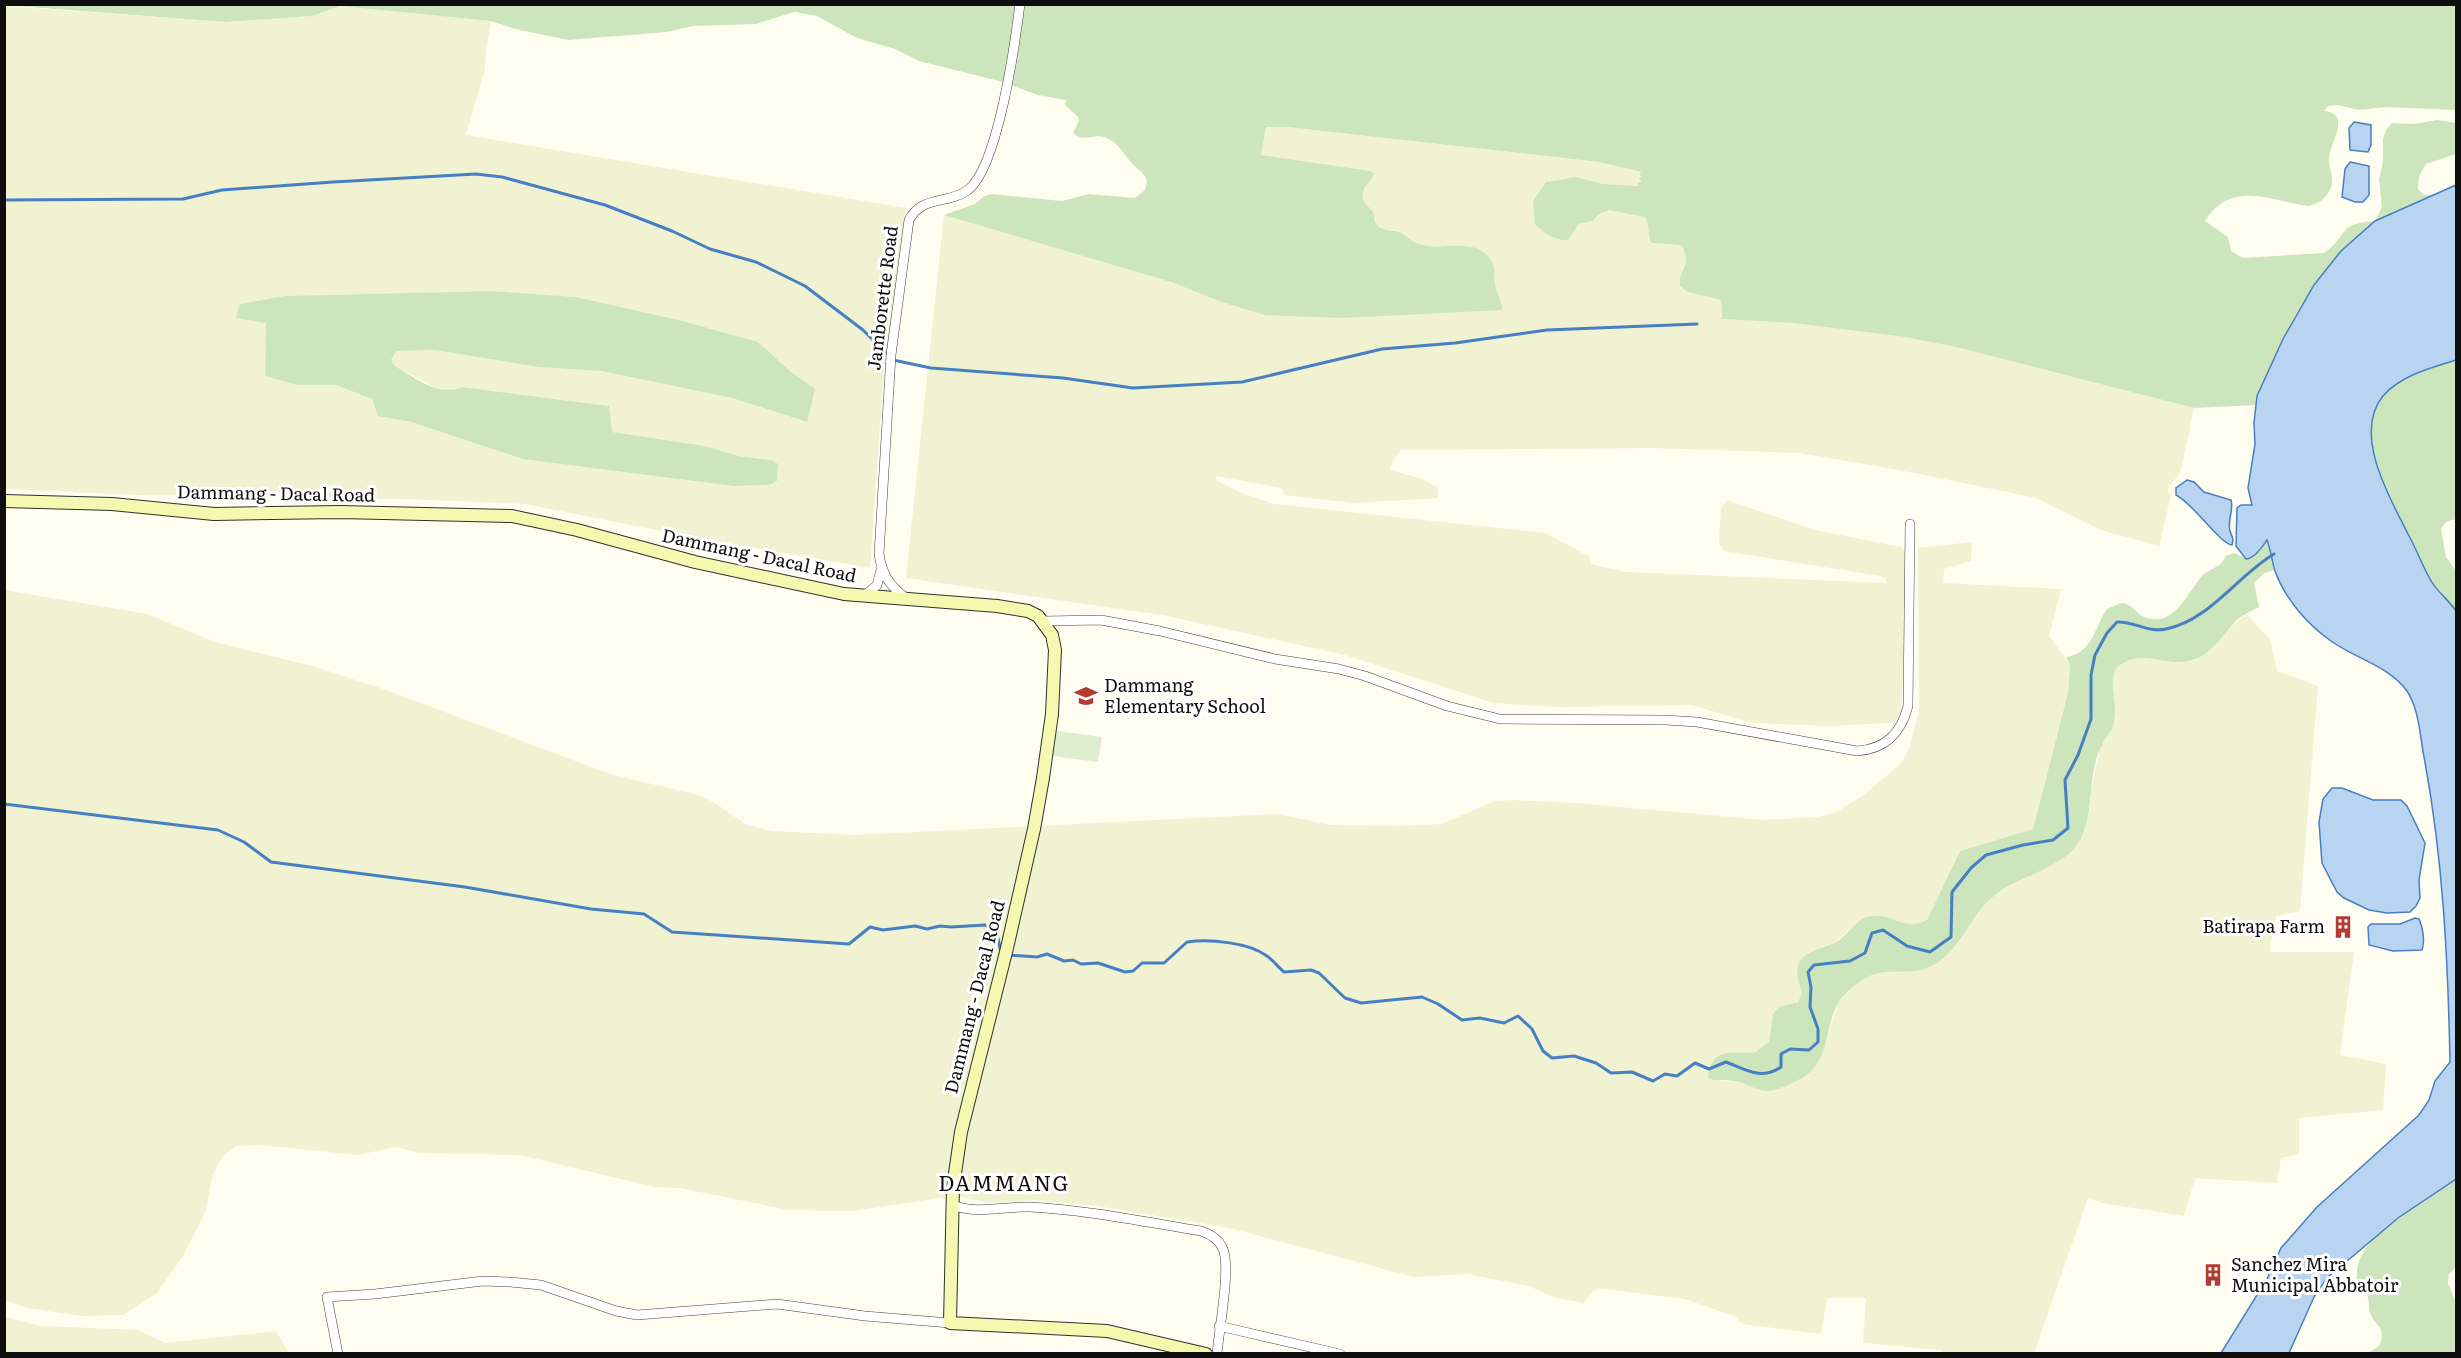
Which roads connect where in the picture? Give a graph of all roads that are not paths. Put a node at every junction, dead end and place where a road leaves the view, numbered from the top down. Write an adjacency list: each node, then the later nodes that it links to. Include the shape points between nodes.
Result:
1 (1020, 4): 4 (street, Jamborette Road, via 1009,71 985,166 969,189 919,206 909,220 891,355)
2 (4, 501): 5 (street, Dammang - Dacal Road, via 112,504 214,514 512,516 695,562)
3 (1910, 524): 7 (street, via 1908,706 1898,732 1869,750 1697,722 1500,719 1447,706 1339,669 1275,660 1101,620)
4 (881, 567): 5 (street, via 877,585); 6 (street, via 894,588)
5 (864, 596): 6 (street, Dammang - Dacal Road)
6 (906, 598): 7 (street, Dammang - Dacal Road, via 1016,608)
7 (1043, 621): 8 (street, Dammang - Dacal Road, via 1055,650 1052,714 1038,807 961,1132)
8 (952, 1205): 9 (street, Dammang - Dacal Road); 10 (street, via 973,1210 1062,1210 1207,1233 1220,1244 1226,1259)
9 (950, 1323): 11 (street, via 777,1304 637,1315 542,1285 483,1281 327,1297); 12 (street, via 1107,1331)
10 (1219, 1326): 13 (street); 14 (street)
11 (338, 1353)
12 (1206, 1353)
13 (1217, 1353)
14 (1340, 1353)

